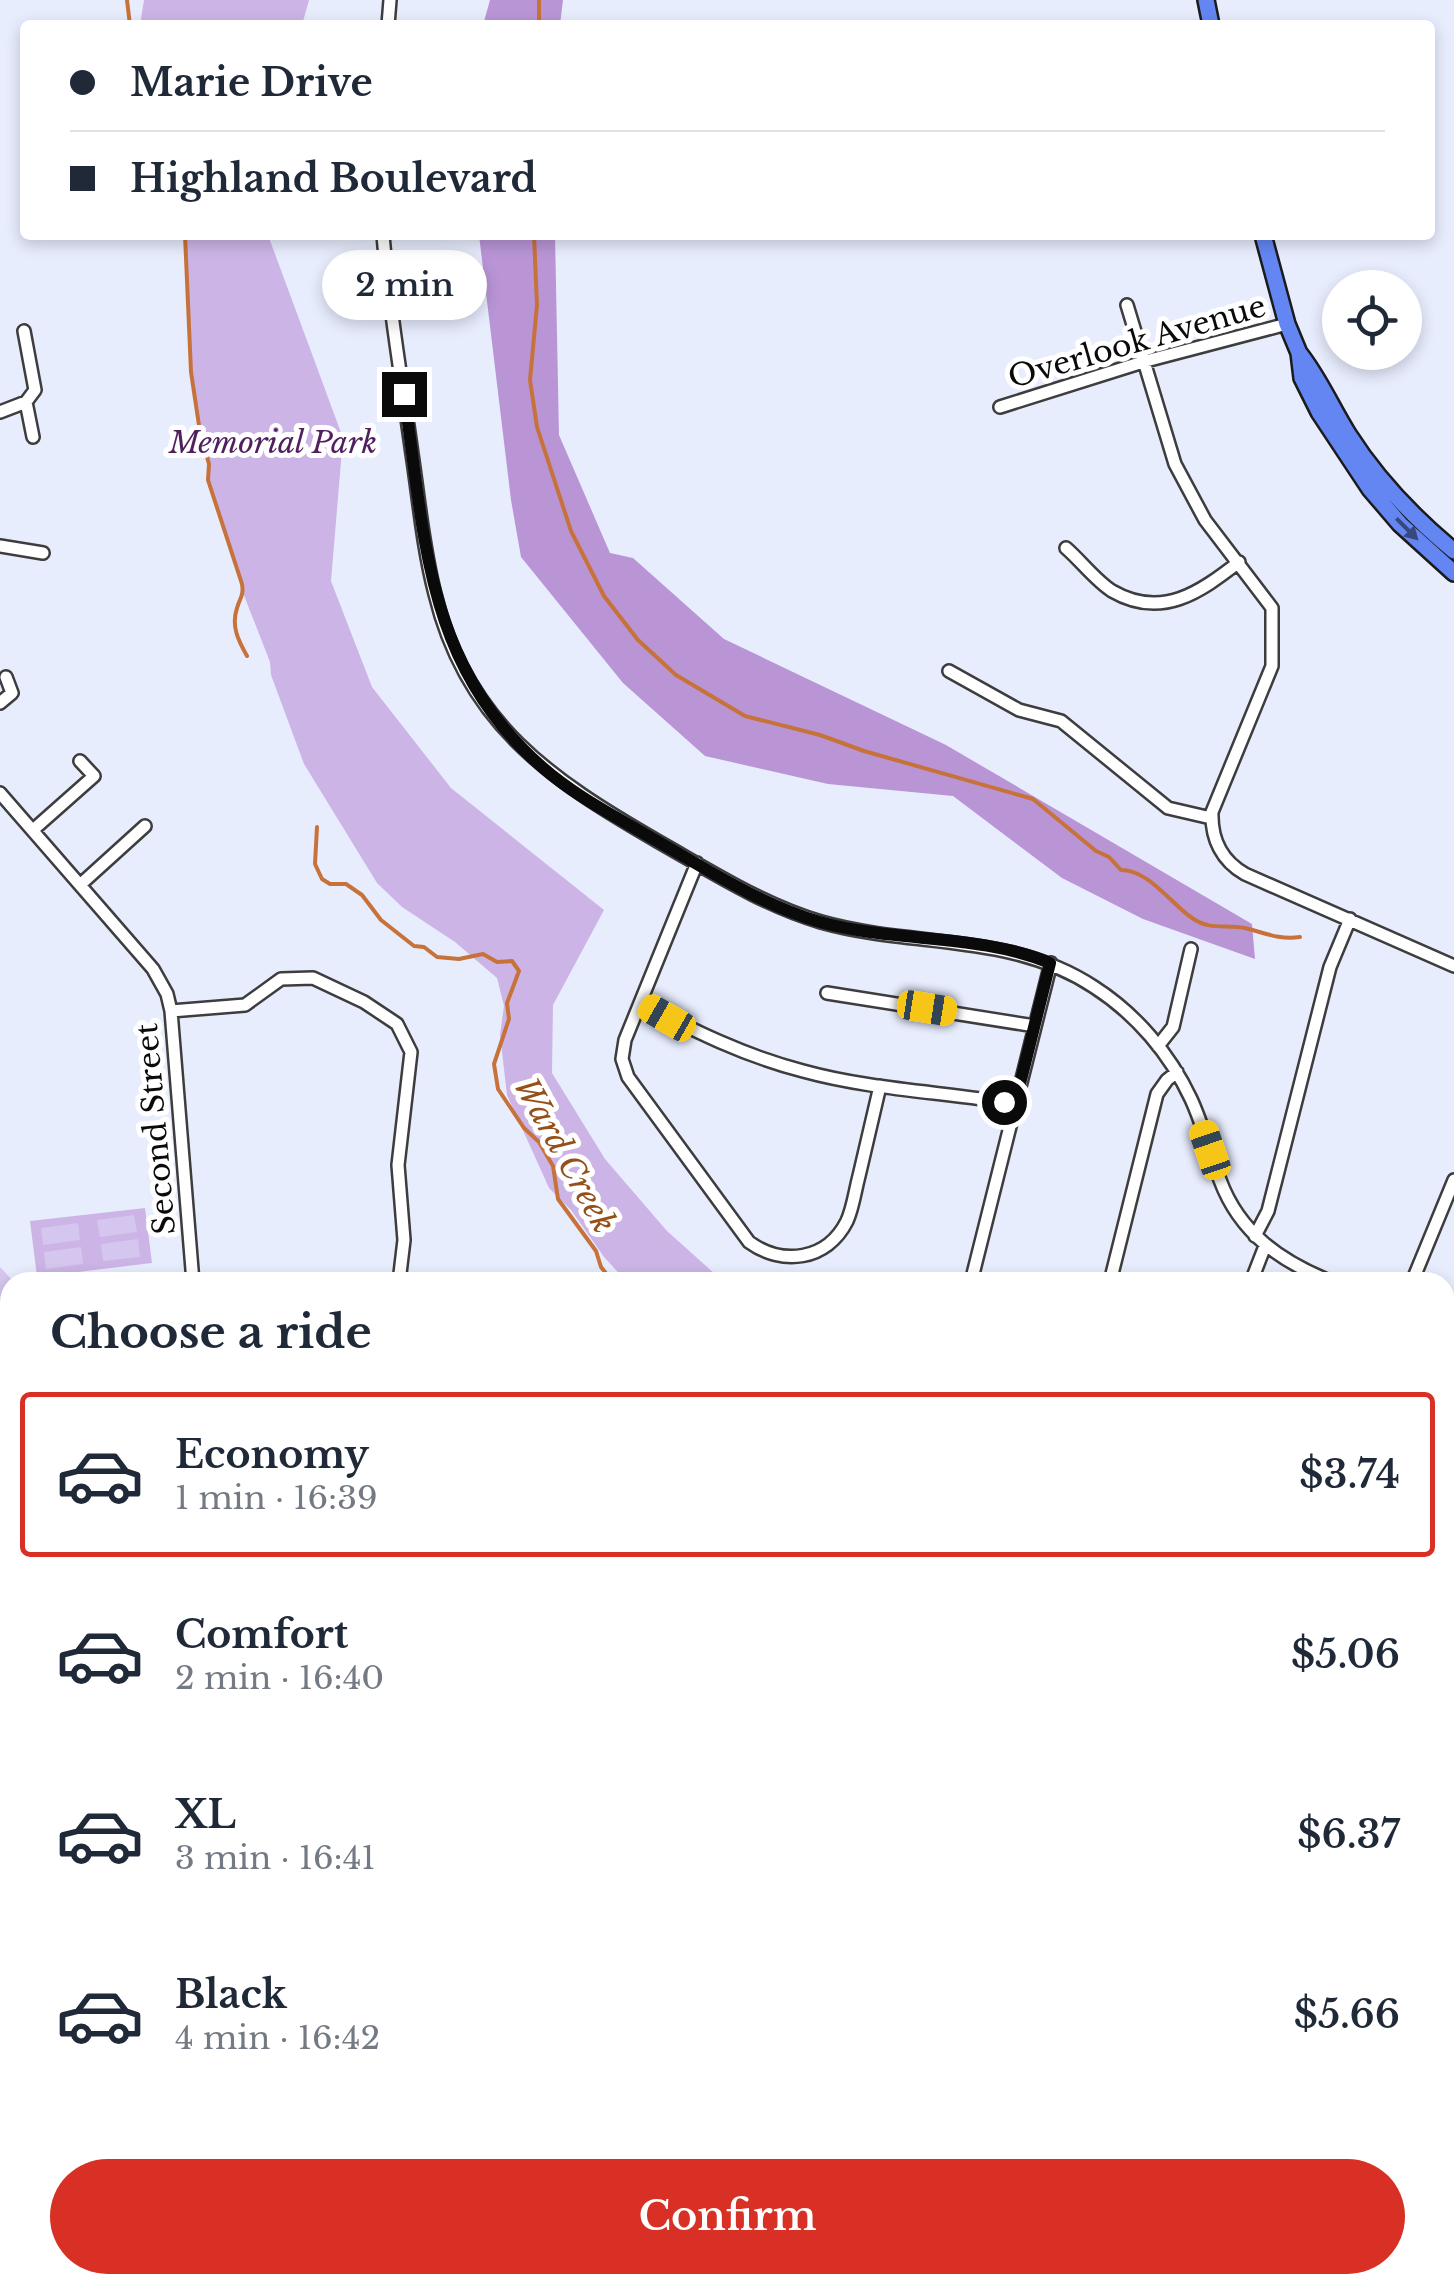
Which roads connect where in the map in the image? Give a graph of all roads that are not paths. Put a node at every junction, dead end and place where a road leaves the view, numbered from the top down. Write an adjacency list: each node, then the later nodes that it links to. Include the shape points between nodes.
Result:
1 (384, 240): 26 (street, via 429,569 458,659 500,724 543,768)
2 (1264, 240): 4 (main road)
3 (1128, 305): 7 (street)
4 (1287, 324): 6 (main road); 7 (street, Overlook Avenue)
5 (24, 332): 8 (street, via 35,390)
6 (1299, 353): 14 (main road, via 1378,474); 17 (main road, one-way to 17, via 1302,378 1361,477)
7 (1146, 361): 9 (street, Overlook Avenue); 16 (street, via 1175,464)
8 (26, 402): 10 (street); 11 (street)
9 (1000, 407)
10 (0, 412)
11 (33, 437)
12 (0, 546): 15 (street)
13 (1066, 548): 16 (street, via 1111,590 1141,601 1174,602 1199,593)
14 (1454, 551)
15 (43, 552)
16 (1239, 562): 23 (street, via 1272,608 1272,666)
17 (1454, 573)
18 (949, 671): 23 (street, via 1019,710 1061,720 1168,808)
19 (6, 678): 20 (street, via 12,693)
20 (0, 703)
21 (80, 761): 25 (street, via 94,776)
22 (0, 793): 25 (street, Second Street)
23 (1211, 818): 28 (street, via 1220,850 1236,870)
24 (146, 826): 27 (street)
25 (34, 830): 27 (street, Second Street)
26 (697, 864): 30 (street, via 820,922 990,946); 33 (street)
27 (81, 884): 34 (street, Second Street, via 152,969)
28 (1350, 919): 31 (street); 41 (street, via 1330,966)
29 (1191, 950): 36 (street, via 1173,1027)
30 (1050, 963): 35 (street); 36 (street, via 1113,1000)
31 (1454, 966)
32 (828, 992): 35 (street)
33 (641, 1004): 38 (street, via 747,1054); 38 (street, via 623,1046 625,1072 736,1229 772,1255 810,1254 842,1228)
34 (171, 1011): 42 (street, Second Street); 43 (street, via 245,1005 281,979 313,978 397,1024 411,1052 398,1164)
35 (1034, 1026): 39 (street)
36 (1158, 1046): 37 (street)
37 (1177, 1072): 41 (street, via 1227,1198); 45 (street, via 1157,1094)
38 (880, 1086): 39 (street)
39 (1015, 1104): 44 (street)
40 (1454, 1180): 48 (street)
41 (1260, 1241): 46 (street); 47 (street)
42 (192, 1272)
43 (401, 1272)
44 (973, 1272)
45 (1112, 1272)
46 (1253, 1272)
47 (1310, 1272)
48 (1416, 1272)

